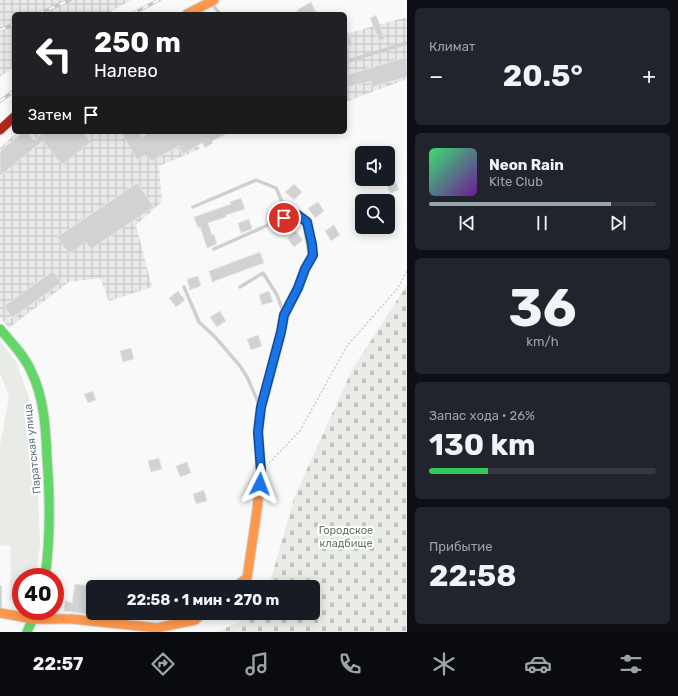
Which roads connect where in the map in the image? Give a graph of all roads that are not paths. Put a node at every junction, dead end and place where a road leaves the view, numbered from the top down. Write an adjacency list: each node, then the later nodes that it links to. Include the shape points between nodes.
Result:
1 (212, 1): 2 (street); 3 (lane)
2 (191, 12)
3 (219, 12)
4 (407, 43): 5 (lane)
5 (347, 61)
6 (12, 119): 7 (street)
7 (0, 130)
8 (193, 206): 9 (lane, via 256,180 276,188 283,204)
9 (295, 213): 10 (lane); 13 (street, via 307,222 313,255)
10 (214, 249)
11 (184, 287): 15 (lane, via 199,322 240,366)
12 (240, 287): 13 (lane, via 263,273 277,294)
13 (284, 315): 15 (street)
14 (0, 329): 16 (street, Паратская улица, via 19,352 38,390 46,442 51,521)
15 (261, 407): 17 (street, via 258,432 261,471 246,578)
16 (46, 568)
17 (244, 580)
18 (0, 588): 19 (lane)
19 (0, 613): 20 (street)
20 (12, 614)
21 (64, 618): 23 (street, via 157,628)
22 (32, 620): 24 (street)
23 (195, 620)
24 (26, 632)

